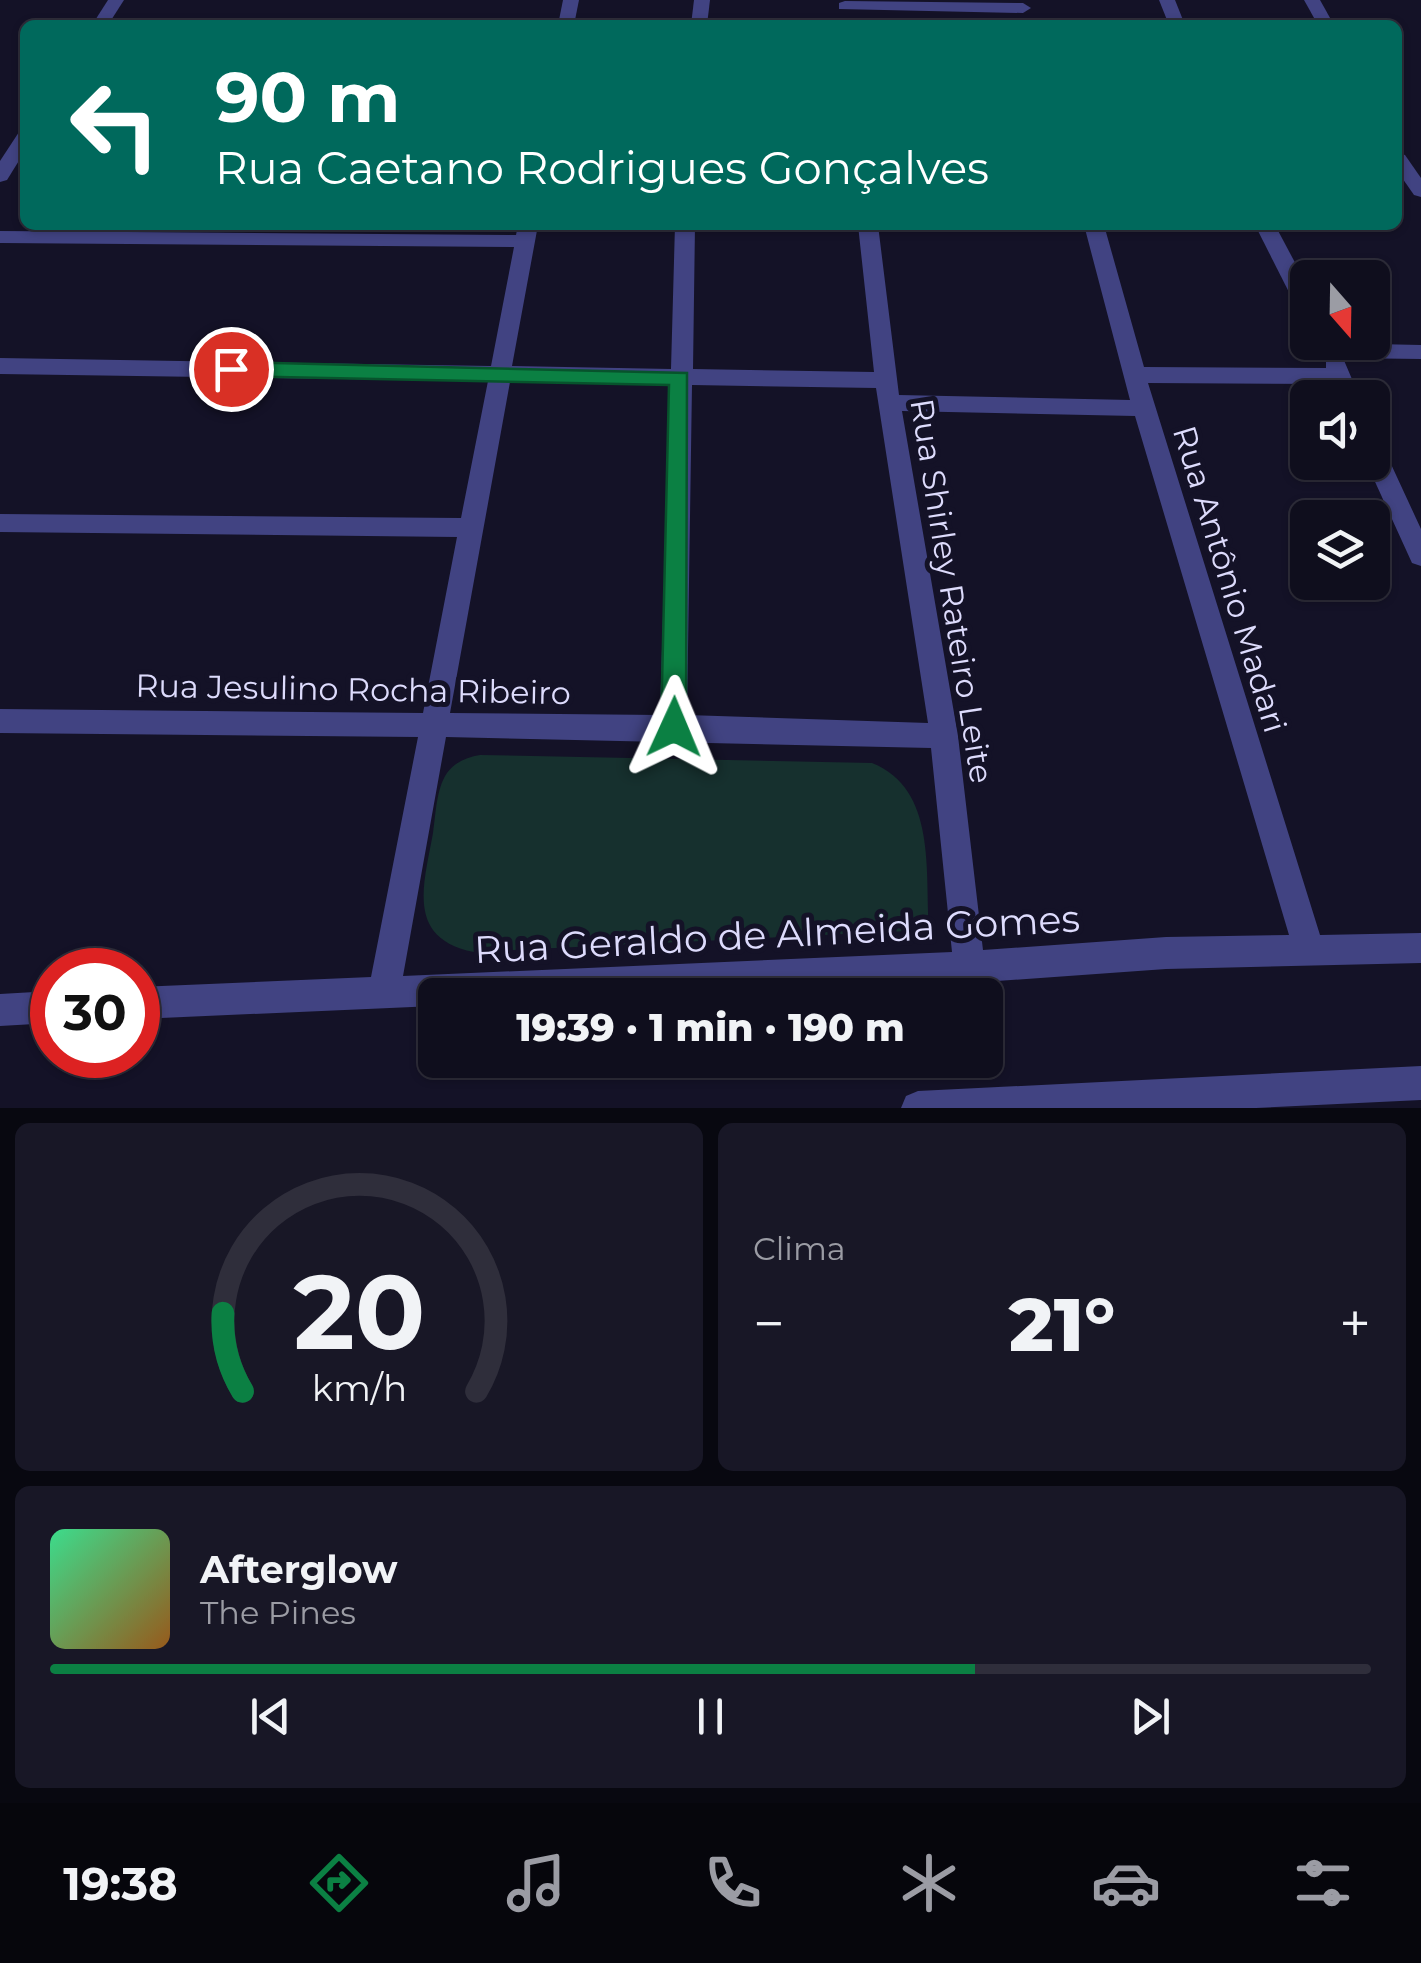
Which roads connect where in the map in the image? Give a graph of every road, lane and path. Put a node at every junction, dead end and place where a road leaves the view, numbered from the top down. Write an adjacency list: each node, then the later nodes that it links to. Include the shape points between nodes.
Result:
1 (845, 3): 2 (street)
2 (1024, 11)
3 (20, 144): 5 (street)
4 (1402, 164): 6 (street)
5 (0, 176)
6 (1421, 191)
7 (685, 230): 19 (street)
8 (869, 230): 21 (street, Rua Shirley Rateiro Leite)
9 (1095, 230): 18 (street, Rua Antônio Madari)
10 (1269, 230): 13 (street)
11 (527, 233): 12 (street); 17 (street)
12 (0, 237)
13 (1290, 272)
14 (1390, 350): 15 (street)
15 (1421, 352)
16 (0, 366): 17 (street)
17 (501, 372): 19 (street); 25 (street)
18 (1135, 375): 20 (street); 22 (street, Rua Antônio Madari)
19 (680, 378): 21 (street); 29 (street)
20 (1290, 384)
21 (888, 392): 22 (street); 30 (street, Rua Shirley Rateiro Leite)
22 (1144, 408): 32 (street, Rua Antônio Madari)
23 (1387, 480): 26 (street)
24 (0, 522): 25 (street)
25 (471, 528): 28 (street)
26 (1421, 556)
27 (0, 721): 28 (street, Rua Jesulino Rocha Ribeiro)
28 (434, 724): 29 (street, Rua Jesulino Rocha Ribeiro); 34 (street)
29 (674, 727): 30 (street, Rua Jesulino Rocha Ribeiro)
30 (944, 736): 33 (street, Rua Shirley Rateiro Leite)
31 (1421, 948): 32 (street, Rua Geraldo de Almeida Gomes)
32 (1309, 950): 33 (street, Rua Geraldo de Almeida Gomes)
33 (969, 967): 34 (street, Rua Geraldo de Almeida Gomes)
34 (384, 992): 35 (street, Rua Geraldo de Almeida Gomes)
35 (160, 1003)
36 (30, 1009): 37 (street)
37 (0, 1010)
38 (1421, 1083): 39 (street)
39 (918, 1108)

